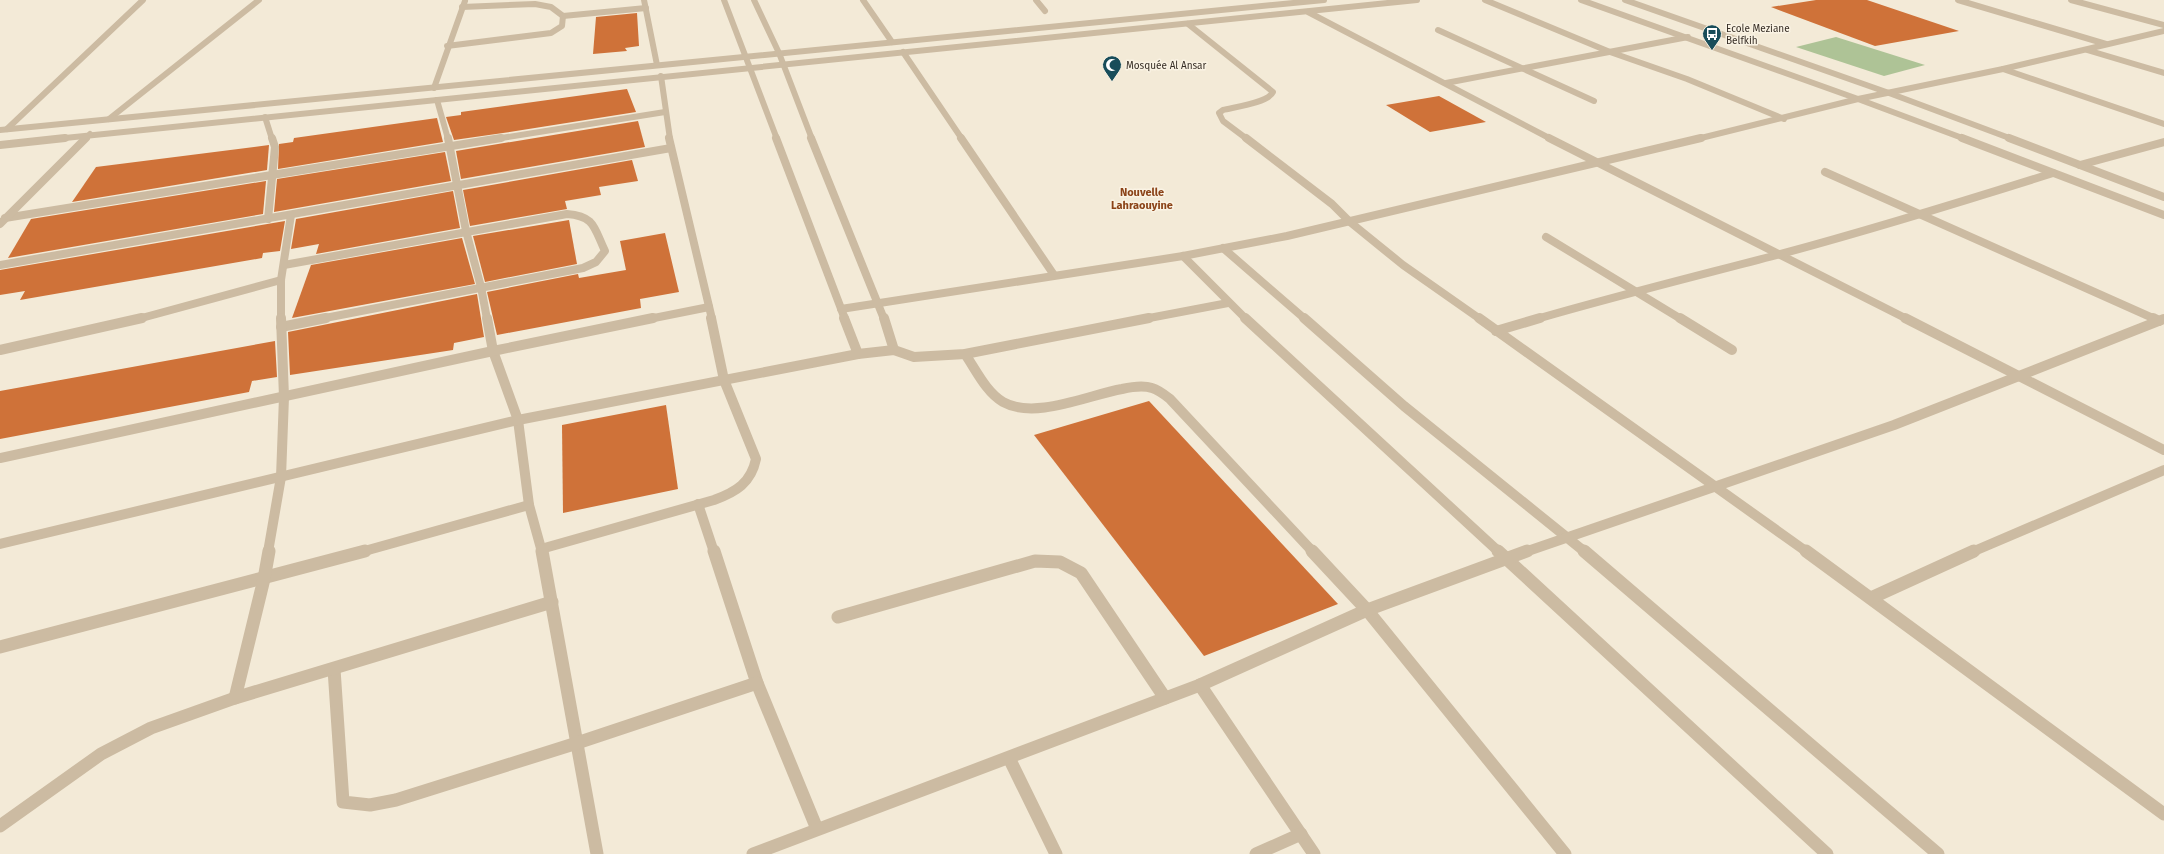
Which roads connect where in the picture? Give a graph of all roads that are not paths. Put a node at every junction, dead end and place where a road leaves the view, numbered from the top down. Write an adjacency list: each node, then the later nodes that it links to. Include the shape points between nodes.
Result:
1 (143, 0): 52 (street)
2 (259, 0): 49 (street)
3 (466, 0): 16 (street)
4 (644, 0): 17 (street)
5 (724, 0): 33 (street)
6 (754, 0): 32 (street)
7 (863, 0): 26 (street)
8 (1036, 0): 18 (street)
9 (1324, 0): 26 (street)
10 (1417, 0): 19 (street)
11 (1485, 0): 31 (street)
12 (1581, 0): 25 (street)
13 (1625, 0): 43 (street)
14 (1958, 0): 27 (street)
15 (2071, 0): 22 (street)
16 (462, 7): 20 (street, via 535,4 551,7); 28 (street)
17 (646, 8): 20 (street); 35 (street)
18 (1045, 11)
19 (1307, 11): 21 (street); 41 (street)
20 (563, 16): 28 (street, via 562,26 551,33)
21 (1188, 24): 30 (street); 71 (street, via 1273,92 1263,100 1223,110 1219,114 1220,118 1332,204)
22 (2164, 25)
23 (1438, 30): 37 (street)
24 (2164, 31): 27 (street)
25 (1688, 37): 31 (street); 44 (street)
26 (892, 42): 32 (street)
27 (2107, 44): 29 (street)
28 (448, 46): 42 (street)
29 (2085, 49): 38 (street); 39 (street)
30 (903, 52): 34 (street); 79 (street)
31 (1610, 52): 37 (street); 50 (street, via 1667,71)
32 (779, 53): 33 (street); 34 (street)
33 (746, 56): 35 (street); 36 (street)
34 (783, 64): 36 (street); 83 (street)
35 (657, 65): 42 (street)
36 (748, 67): 40 (street); 86 (street)
37 (1524, 68): 41 (street); 46 (street)
38 (2003, 69): 43 (street); 51 (street)
39 (2164, 73)
40 (661, 76): 45 (street); 47 (street)
41 (1446, 83): 59 (street)
42 (434, 88): 49 (street)
43 (1889, 93): 44 (street); 60 (street)
44 (1858, 99): 50 (street); 62 (street)
45 (437, 100): 48 (street); 57 (street)
46 (1594, 101)
47 (665, 112): 57 (street); 58 (street)
48 (265, 117): 54 (street); 63 (street, via 275,148)
49 (108, 119): 52 (street); 54 (street)
50 (1784, 119): 59 (street)
51 (2164, 124)
52 (7, 129): 53 (street)
53 (0, 130)
54 (88, 136): 56 (street); 70 (street)
55 (2164, 142): 60 (street)
56 (0, 145)
57 (450, 146): 63 (street); 64 (street)
58 (671, 148): 64 (street); 85 (street)
59 (1598, 164): 71 (street); 75 (street)
60 (2080, 165): 65 (street)
61 (1825, 172): 67 (street)
62 (2053, 173): 67 (street); 68 (street)
63 (271, 176): 69 (street); 70 (street)
64 (457, 184): 66 (street); 72 (street)
65 (2164, 196)
66 (291, 215): 69 (street); 77 (street)
67 (1918, 215): 75 (street); 87 (street)
68 (2164, 215)
69 (268, 219): 78 (street)
70 (3, 221)
71 (1350, 222): 74 (street); 89 (street, via 1403,265)
72 (466, 231): 77 (street); 81 (street); 81 (street, via 575,214 590,220 605,251 596,262 583,268)
73 (1546, 237): 82 (street)
74 (1223, 248): 76 (street); 107 (street, via 1404,406)
75 (1777, 255): 82 (street); 96 (street)
76 (1183, 256): 79 (street); 84 (street)
77 (284, 265): 80 (street)
78 (0, 266)
79 (1054, 275): 83 (street)
80 (281, 280): 88 (street); 90 (street, via 53,341)
81 (481, 287): 88 (street); 93 (street)
82 (1635, 291): 89 (street); 92 (street)
83 (879, 303): 86 (street); 91 (street)
84 (1228, 303): 95 (street); 110 (street)
85 (709, 307): 93 (street); 97 (street)
86 (841, 309): 94 (street)
87 (2161, 320): 96 (street)
88 (281, 327): 98 (street)
89 (1496, 331): 104 (street)
90 (0, 350)
91 (894, 350): 94 (street); 95 (street, via 914,357)
92 (1732, 350)
93 (494, 351): 98 (street); 99 (street)
94 (858, 354): 97 (street)
95 (965, 354): 114 (street, via 990,390 1003,402 1014,406 1047,406 1134,387 1150,387 1160,391)
96 (2022, 375): 100 (street); 104 (street, via 1894,425)
97 (724, 380): 99 (street); 105 (street, via 756,459 749,480 741,487)
98 (284, 397): 101 (street); 103 (street)
99 (518, 420): 103 (street); 106 (street)
100 (2164, 450)
101 (0, 458)
102 (2164, 470): 112 (street)
103 (281, 477): 108 (street); 111 (street)
104 (1718, 487): 107 (street); 112 (street)
105 (698, 504): 109 (street); 118 (street)
106 (530, 505): 109 (street); 111 (street)
107 (1568, 537): 110 (street); 135 (street)
108 (0, 544)
109 (541, 549): 113 (street)
110 (1508, 559): 114 (street); 134 (street)
111 (264, 578): 116 (street); 120 (street)
112 (1871, 598): 124 (street)
113 (552, 602): 117 (street); 122 (street)
114 (1367, 610): 119 (street); 133 (street)
115 (838, 617): 121 (street, via 1035,561 1053,559 1070,564 1081,573)
116 (0, 647)
117 (334, 669): 120 (street); 122 (street, via 338,771 343,802 370,806 396,800)
118 (757, 683): 122 (street); 126 (street)
119 (1200, 685): 121 (street); 127 (street)
120 (235, 698): 125 (street, via 151,728 128,739 78,769)
121 (1165, 698): 123 (street)
122 (577, 743): 128 (street)
123 (1009, 758): 126 (street); 130 (street)
124 (2164, 814)
125 (0, 826)
126 (818, 829): 129 (street)
127 (1302, 834): 131 (street); 132 (street)
128 (597, 854)
129 (753, 854)
130 (1056, 854)
131 (1256, 854)
132 (1314, 854)
133 (1565, 854)
134 (1828, 854)
135 (1938, 854)

